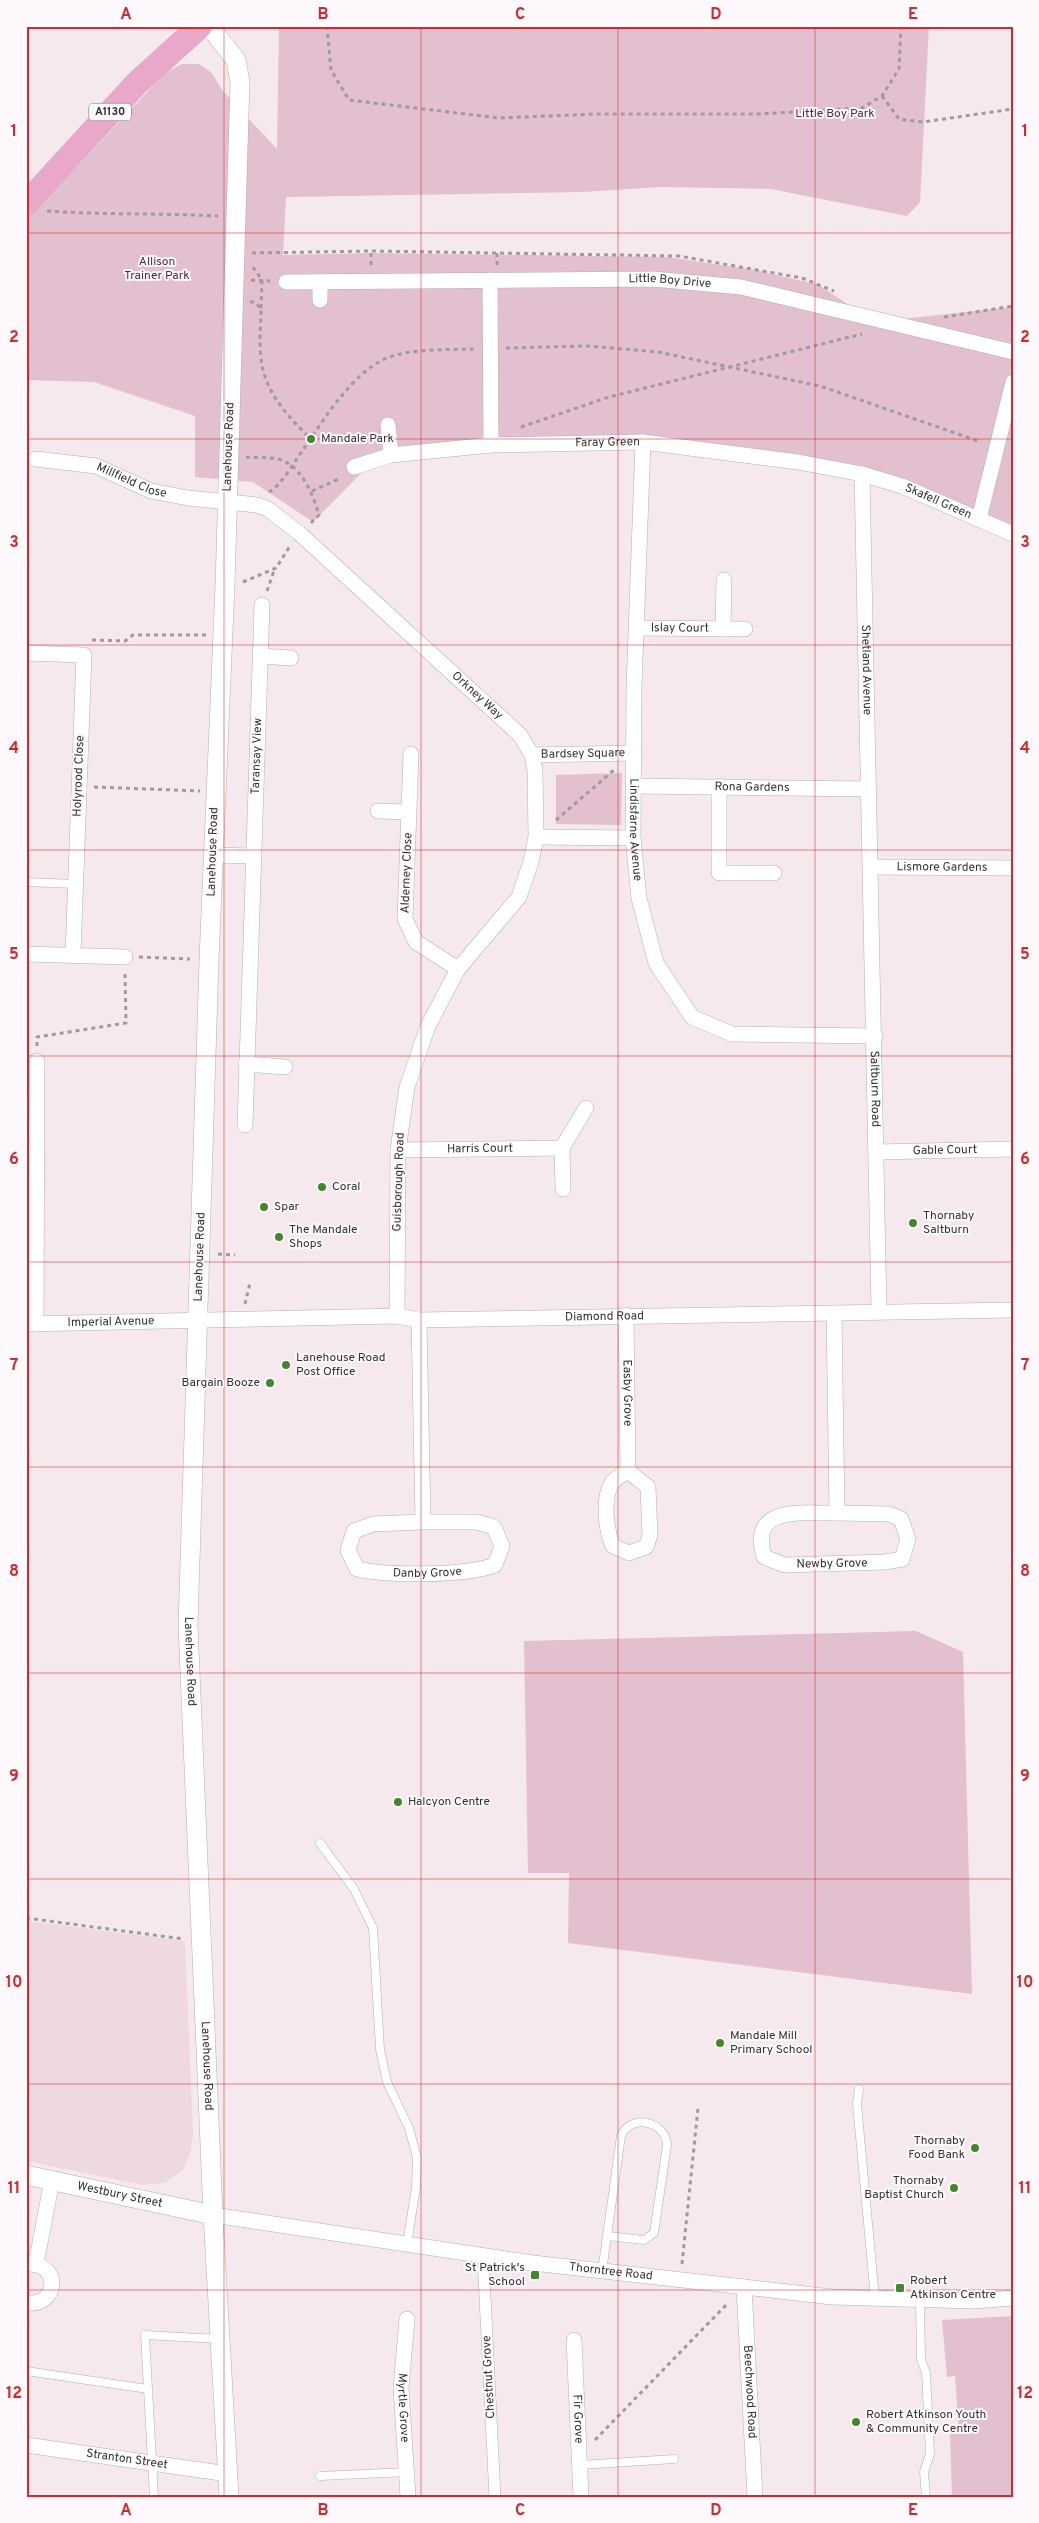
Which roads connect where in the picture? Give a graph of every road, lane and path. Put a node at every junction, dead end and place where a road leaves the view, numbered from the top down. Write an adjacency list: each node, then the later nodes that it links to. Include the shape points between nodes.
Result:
1 (200, 26): 7 (main road, A1130, via 137,83)
2 (209, 26): 8 (street, Lanehouse Road, via 236,60 240,82)
3 (327, 26): 5 (path, via 331,70 349,100 388,105 499,118 596,114 758,114 862,108)
4 (901, 26): 5 (path, via 899,69)
5 (882, 96): 6 (path, via 898,119 923,122)
6 (1013, 109)
7 (36, 207): 8 (path, via 109,215)
8 (236, 216): 10 (street, Lanehouse Road)
9 (248, 260): 11 (path)
10 (235, 279): 11 (path); 16 (street, Lanehouse Road)
11 (262, 280): 13 (path); 18 (path)
12 (490, 280): 14 (street, Little Boy Drive); 20 (street, Little Boy Drive, via 653,279 706,283 750,289); 21 (street)
13 (286, 282): 14 (street, Little Boy Drive)
14 (320, 282): 15 (street)
15 (320, 300)
16 (234, 301): 18 (path, via 255,302); 35 (street, Lanehouse Road)
17 (1013, 306): 19 (path)
18 (261, 309): 26 (path, via 260,358 266,382 291,420)
19 (937, 319)
20 (899, 325): 22 (street, Little Boy Drive); 23 (path)
21 (491, 348): 23 (path, via 586,346 640,350); 26 (path, via 419,352 388,358 370,367 343,395); 28 (street)
22 (1013, 352)
23 (726, 368): 28 (path, via 609,397 525,425); 29 (path, via 820,386 969,439)
24 (1012, 388): 29 (street)
25 (388, 425): 30 (street)
26 (310, 439): 36 (path, via 271,492 258,489)
27 (643, 442): 28 (street, Faray Green); 33 (street, Faray Green, via 798,462); 42 (street, Lindisfarne Avenue)
28 (491, 445): 30 (street, Faray Green)
29 (997, 445): 37 (street)
30 (391, 455): 32 (street, Faray Green)
31 (36, 459): 35 (street, Millfield Close, via 96,466 151,491)
32 (354, 467): 34 (path, via 350,474)
33 (862, 474): 37 (street, Skafell Green, via 902,486); 56 (street, Shetland Avenue)
34 (312, 491)
35 (227, 502): 36 (street, Orkney Way); 45 (street, Lanehouse Road)
36 (257, 505): 52 (street, Orkney Way, via 268,509 329,560 520,735)
37 (979, 519): 38 (street, Skafell Green)
38 (1013, 534)
39 (276, 568): 41 (path)
40 (724, 580): 43 (street, Islay Court)
41 (262, 605): 48 (street, Taransay View)
42 (636, 628): 43 (street, Islay Court); 51 (street, Lindisfarne Avenue)
43 (723, 629): 44 (street, Islay Court)
44 (745, 629)
45 (223, 635): 47 (path, via 133,635 126,641 91,640); 57 (street, Lanehouse Road)
46 (26, 653): 47 (street)
47 (84, 655): 53 (street, Holyrood Close)
48 (260, 656): 49 (street); 63 (street, Taransay View)
49 (291, 658)
50 (411, 754): 59 (street, Alderney Close)
51 (634, 754): 52 (street, Bardsey Square); 54 (street, Lindisfarne Avenue); 60 (path)
52 (532, 755): 60 (street, Orkney Way)
53 (78, 786): 57 (path); 68 (street, Holyrood Close)
54 (634, 786): 55 (street, Rona Gardens); 61 (street, Lindisfarne Avenue)
55 (719, 786): 56 (street, Rona Gardens); 66 (street, via 719,874)
56 (868, 789): 64 (street, Shetland Avenue)
57 (215, 792): 62 (street, Lanehouse Road)
58 (378, 811): 59 (street)
59 (408, 812): 73 (street, Alderney Close, via 405,920 416,942)
60 (536, 837): 61 (street); 73 (street, Orkney Way, via 519,897)
61 (633, 838): 74 (street, Lindisfarne Avenue, via 639,898 656,963 692,1017 732,1034)
62 (213, 855): 63 (street); 72 (street, Lanehouse Road)
63 (253, 856): 76 (street, Taransay View)
64 (872, 867): 65 (street, Lismore Gardens); 74 (street, Saltburn Road)
65 (1013, 868)
66 (774, 873)
67 (26, 882): 68 (lane)
68 (75, 884): 70 (street, Holyrood Close)
69 (26, 954): 70 (street)
70 (73, 955): 71 (street)
71 (125, 957): 72 (path); 75 (path, via 126,1023 37,1037)
72 (208, 960): 91 (street, Lanehouse Road)
73 (458, 969): 82 (street, Guisborough Road, via 428,1026 407,1087)
74 (875, 1036): 83 (street, Saltburn Road)
75 (36, 1061): 92 (street)
76 (246, 1064): 77 (street); 79 (street, Taransay View)
77 (285, 1067)
78 (586, 1108): 80 (street)
79 (244, 1125)
80 (562, 1148): 82 (street, Harris Court); 84 (street)
81 (1013, 1149): 83 (street, Gable Court)
82 (398, 1150): 89 (street, Guisborough Road)
83 (876, 1152): 86 (street, Saltburn Road)
84 (563, 1189)
85 (1013, 1310): 86 (street, Diamond Road)
86 (879, 1311): 87 (street, Diamond Road)
87 (834, 1313): 88 (street, Diamond Road); 94 (street)
88 (626, 1315): 90 (street, Diamond Road); 93 (street, Easby Grove)
89 (397, 1316): 90 (street, Diamond Road); 91 (street, Diamond Road)
90 (420, 1320): 95 (street)
91 (197, 1322): 92 (street, Imperial Avenue); 98 (street, Lanehouse Road, via 188,1625)
92 (31, 1324)
93 (628, 1471): 93 (street, via 648,1487 650,1535 646,1547 629,1553 613,1546 608,1536 607,1493 613,1481)
94 (837, 1513): 94 (street, Newby Grove, via 889,1514 902,1519 908,1539 902,1559 785,1565 764,1557 760,1540 765,1526 777,1515)
95 (422, 1522): 95 (street, Danby Grove, via 477,1522 494,1527 502,1546 495,1565 478,1571 376,1573 357,1569 348,1550 354,1531 373,1524)
96 (320, 1843): 105 (lane, via 354,1889 373,1928 382,2057 387,2082 409,2128 417,2158)
97 (26, 1918): 98 (path)
98 (201, 1941): 103 (street, Lanehouse Road)
99 (859, 2089): 112 (lane, via 857,2104)
100 (698, 2108): 109 (path)
101 (26, 2175): 102 (street, Westbury Street)
102 (52, 2180): 103 (street, Westbury Street); 107 (street)
103 (213, 2215): 105 (street, Thorntree Road); 116 (street, Lanehouse Road)
104 (607, 2236): 104 (lane, via 624,2128 631,2123 654,2125 662,2130 667,2145 654,2233 644,2240); 108 (lane)
105 (407, 2244): 106 (street, Thorntree Road)
106 (483, 2256): 108 (street, Thorntree Road); 130 (street, Chestnut Grove)
107 (31, 2264): 114 (street, via 44,2267 53,2285 41,2302)
108 (602, 2271): 109 (street, Thorntree Road)
109 (680, 2280): 110 (street, Thorntree Road)
110 (744, 2287): 112 (street, Thorntree Road); 122 (path); 132 (street, Beechwood Road)
111 (1013, 2298): 113 (street, Thorntree Road)
112 (876, 2300): 113 (street, Thorntree Road)
113 (920, 2301): 133 (lane, via 920,2358 926,2373 930,2454 924,2472)
114 (26, 2303)
115 (407, 2319): 124 (street, Myrtle Grove, via 401,2388)
116 (220, 2339): 119 (lane, via 145,2335); 125 (street, Lanehouse Road)
117 (574, 2340): 122 (street, Fir Grove)
118 (26, 2371): 119 (lane)
119 (148, 2389): 123 (lane)
120 (26, 2444): 123 (street, Stranton Street)
121 (674, 2459): 122 (lane)
122 (579, 2461): 131 (street, Fir Grove)
123 (152, 2463): 125 (street, Stranton Street); 127 (lane)
124 (407, 2472): 126 (lane); 129 (street, Myrtle Grove)
125 (228, 2474): 128 (street, Lanehouse Road)
126 (320, 2476)
127 (154, 2497)
128 (229, 2497)
129 (408, 2497)
130 (495, 2497)
131 (581, 2497)
132 (755, 2497)
133 (926, 2497)

